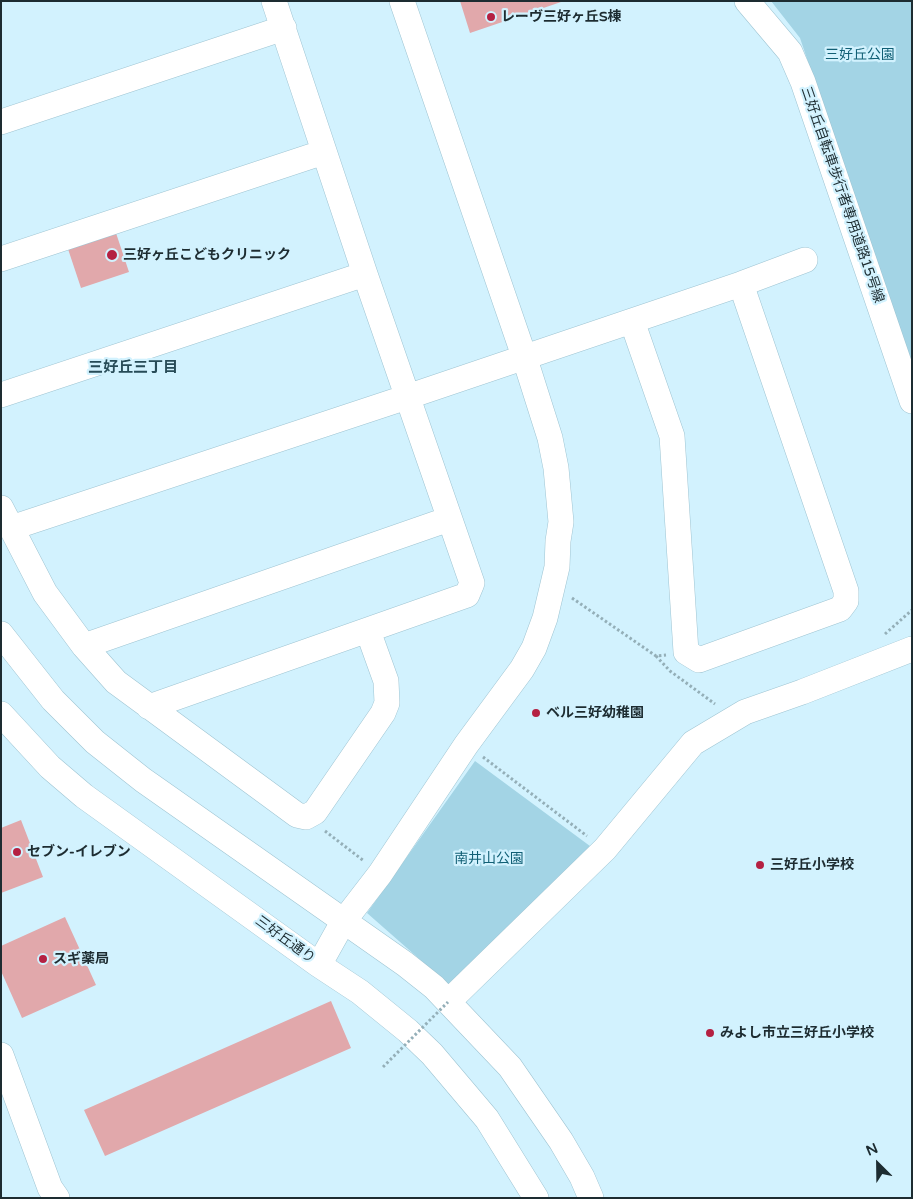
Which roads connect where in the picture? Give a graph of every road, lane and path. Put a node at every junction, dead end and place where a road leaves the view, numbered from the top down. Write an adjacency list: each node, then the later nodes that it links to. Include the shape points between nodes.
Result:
1 (274, 1): 4 (street)
2 (402, 1): 12 (street)
3 (747, 1): 15 (street, 三好丘自転車歩行者専用道路15号線, via 790,52 803,82)
4 (284, 28): 5 (street); 6 (street)
5 (1, 122)
6 (324, 152): 7 (street); 9 (street)
7 (1, 259)
8 (805, 260): 10 (street)
9 (365, 274): 13 (street); 14 (street)
10 (740, 284): 11 (street); 25 (street, via 846,591 846,601 840,609 699,660)
11 (632, 321): 12 (street); 25 (street, via 672,436)
12 (524, 356): 14 (street); 18 (street, via 550,438 559,492 561,522)
13 (1, 395)
14 (407, 397): 16 (street); 17 (street)
15 (912, 401)
16 (6, 518): 23 (street, via 45,592)
17 (449, 519): 20 (street, via 472,583 467,595); 23 (street)
18 (553, 585): 26 (path); 30 (street, via 534,648 507,691)
19 (912, 610): 22 (path)
20 (368, 631): 27 (street); 31 (street, via 386,681 387,703 315,812)
21 (1, 634): 35 (street, via 53,700 95,742 151,786 405,964)
22 (883, 636)
23 (84, 646): 27 (street, via 116,682)
24 (912, 649): 32 (street, via 745,712 692,743)
25 (686, 652): 26 (path)
26 (656, 656): 28 (path, via 670,672)
27 (148, 707): 31 (street, via 297,815)
28 (720, 708)
29 (1, 714): 34 (street, 三好丘通り, via 50,767 84,796)
30 (466, 745): 32 (path); 33 (street)
31 (306, 817): 33 (path)
32 (605, 849): 35 (street)
33 (380, 874): 34 (street, via 344,922)
34 (319, 964): 39 (street, 三好丘通り, via 384,1011 432,1054 487,1119)
35 (448, 1002): 37 (path, bridge); 40 (street, via 510,1067 561,1141)
36 (1, 1055): 38 (street, via 50,1188)
37 (383, 1067)
38 (57, 1198)
39 (536, 1198)
40 (591, 1198)

